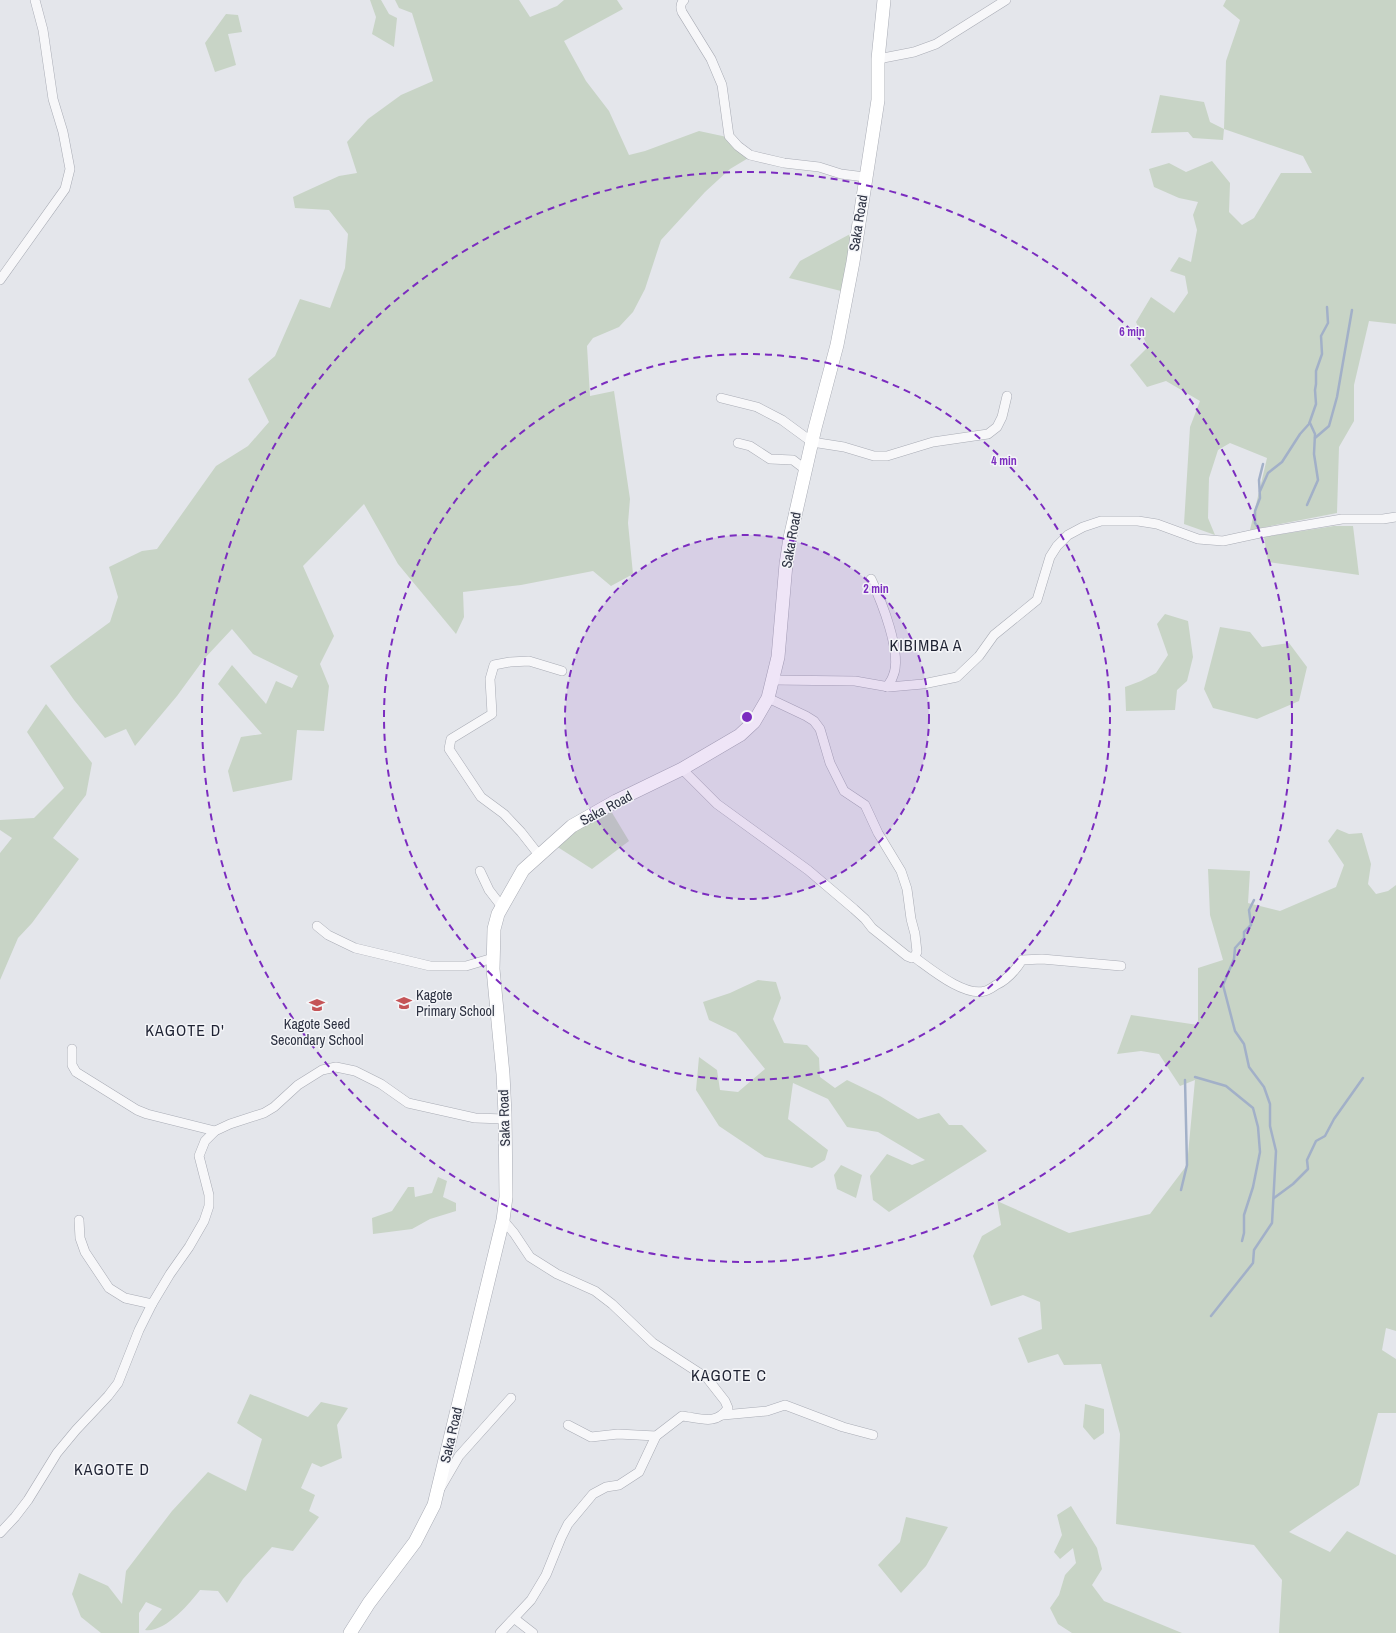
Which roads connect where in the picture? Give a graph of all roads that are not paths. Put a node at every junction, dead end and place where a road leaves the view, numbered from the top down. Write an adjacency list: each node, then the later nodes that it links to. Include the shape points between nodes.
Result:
1 (36, 0): 7 (street, via 70,169 65,189)
2 (684, 0): 6 (street, via 680,8 711,59 722,85 730,136 738,146 750,156 819,167)
3 (884, 0): 5 (main road, Saka Road)
4 (1006, 0): 5 (street, via 936,44 914,52)
5 (878, 59): 6 (main road, Saka Road, via 878,100)
6 (865, 178): 10 (main road, Saka Road, via 838,345)
7 (0, 280)
8 (1007, 396): 10 (street, via 1002,418 997,427 988,434 933,442 888,456 874,456 844,447)
9 (721, 398): 10 (street, via 757,407 782,420)
10 (812, 442): 12 (main road, Saka Road)
11 (738, 443): 12 (street, via 750,446 770,459 793,460)
12 (806, 470): 16 (main road, Saka Road, via 790,538 778,657)
13 (1396, 517): 17 (street, via 1342,519 1223,541 1198,539 1164,526 1138,521 1101,521 1068,535 1057,546 1050,557 1037,600 994,635 979,656 957,677 923,684)
14 (871, 579): 17 (street, via 888,621 893,646 894,675)
15 (562, 671): 20 (street, via 529,661 494,665 490,679 492,714 450,738 449,749 481,797 504,814)
16 (773, 680): 17 (street, via 855,681); 18 (main road, Saka Road)
17 (886, 687)
18 (768, 698): 19 (main road, Saka Road, via 754,722 740,735); 24 (street, via 814,721 820,729 830,763 844,791 865,805 901,871 907,889 917,952)
19 (682, 769): 20 (main road, Saka Road, via 572,826); 24 (street, via 717,804 808,870 872,928 907,956)
20 (539, 855): 22 (main road, Saka Road, via 518,876)
21 (480, 871): 22 (street, via 489,890)
22 (502, 907): 25 (main road, Saka Road, via 494,929)
23 (317, 926): 25 (street, via 328,935 356,948 430,966 466,966)
24 (914, 957): 26 (street, via 956,986 984,991 1003,982 1022,960 1042,959)
25 (494, 958): 28 (main road, Saka Road)
26 (1121, 966)
27 (72, 1049): 29 (street, via 72,1065 76,1072 137,1110)
28 (505, 1119): 29 (street, via 475,1118 408,1103 381,1084 355,1071 336,1067 322,1070 264,1113); 31 (main road, Saka Road, via 506,1197)
29 (214, 1131): 32 (street, via 205,1141 199,1156 210,1195 207,1214)
30 (79, 1220): 32 (street, via 80,1238 86,1252 109,1288 125,1298)
31 (503, 1220): 34 (street, via 530,1256 557,1274 595,1291 653,1342 707,1378 725,1401 728,1408); 38 (main road, Saka Road)
32 (152, 1304): 39 (street, via 118,1383 57,1454 28,1500)
33 (510, 1398): 38 (street, via 459,1456)
34 (723, 1415): 36 (street, via 767,1411 785,1405 816,1418); 37 (street, via 714,1420 682,1416)
35 (568, 1425): 37 (street, via 591,1437 618,1434)
36 (873, 1435)
37 (656, 1436): 40 (street, via 639,1472 619,1485 594,1494 568,1524 546,1575 531,1600)
38 (438, 1492): 41 (main road, Saka Road, via 415,1542)
39 (0, 1533)
40 (515, 1618): 42 (street); 43 (street)
41 (350, 1633)
42 (500, 1633)
43 (533, 1633)

